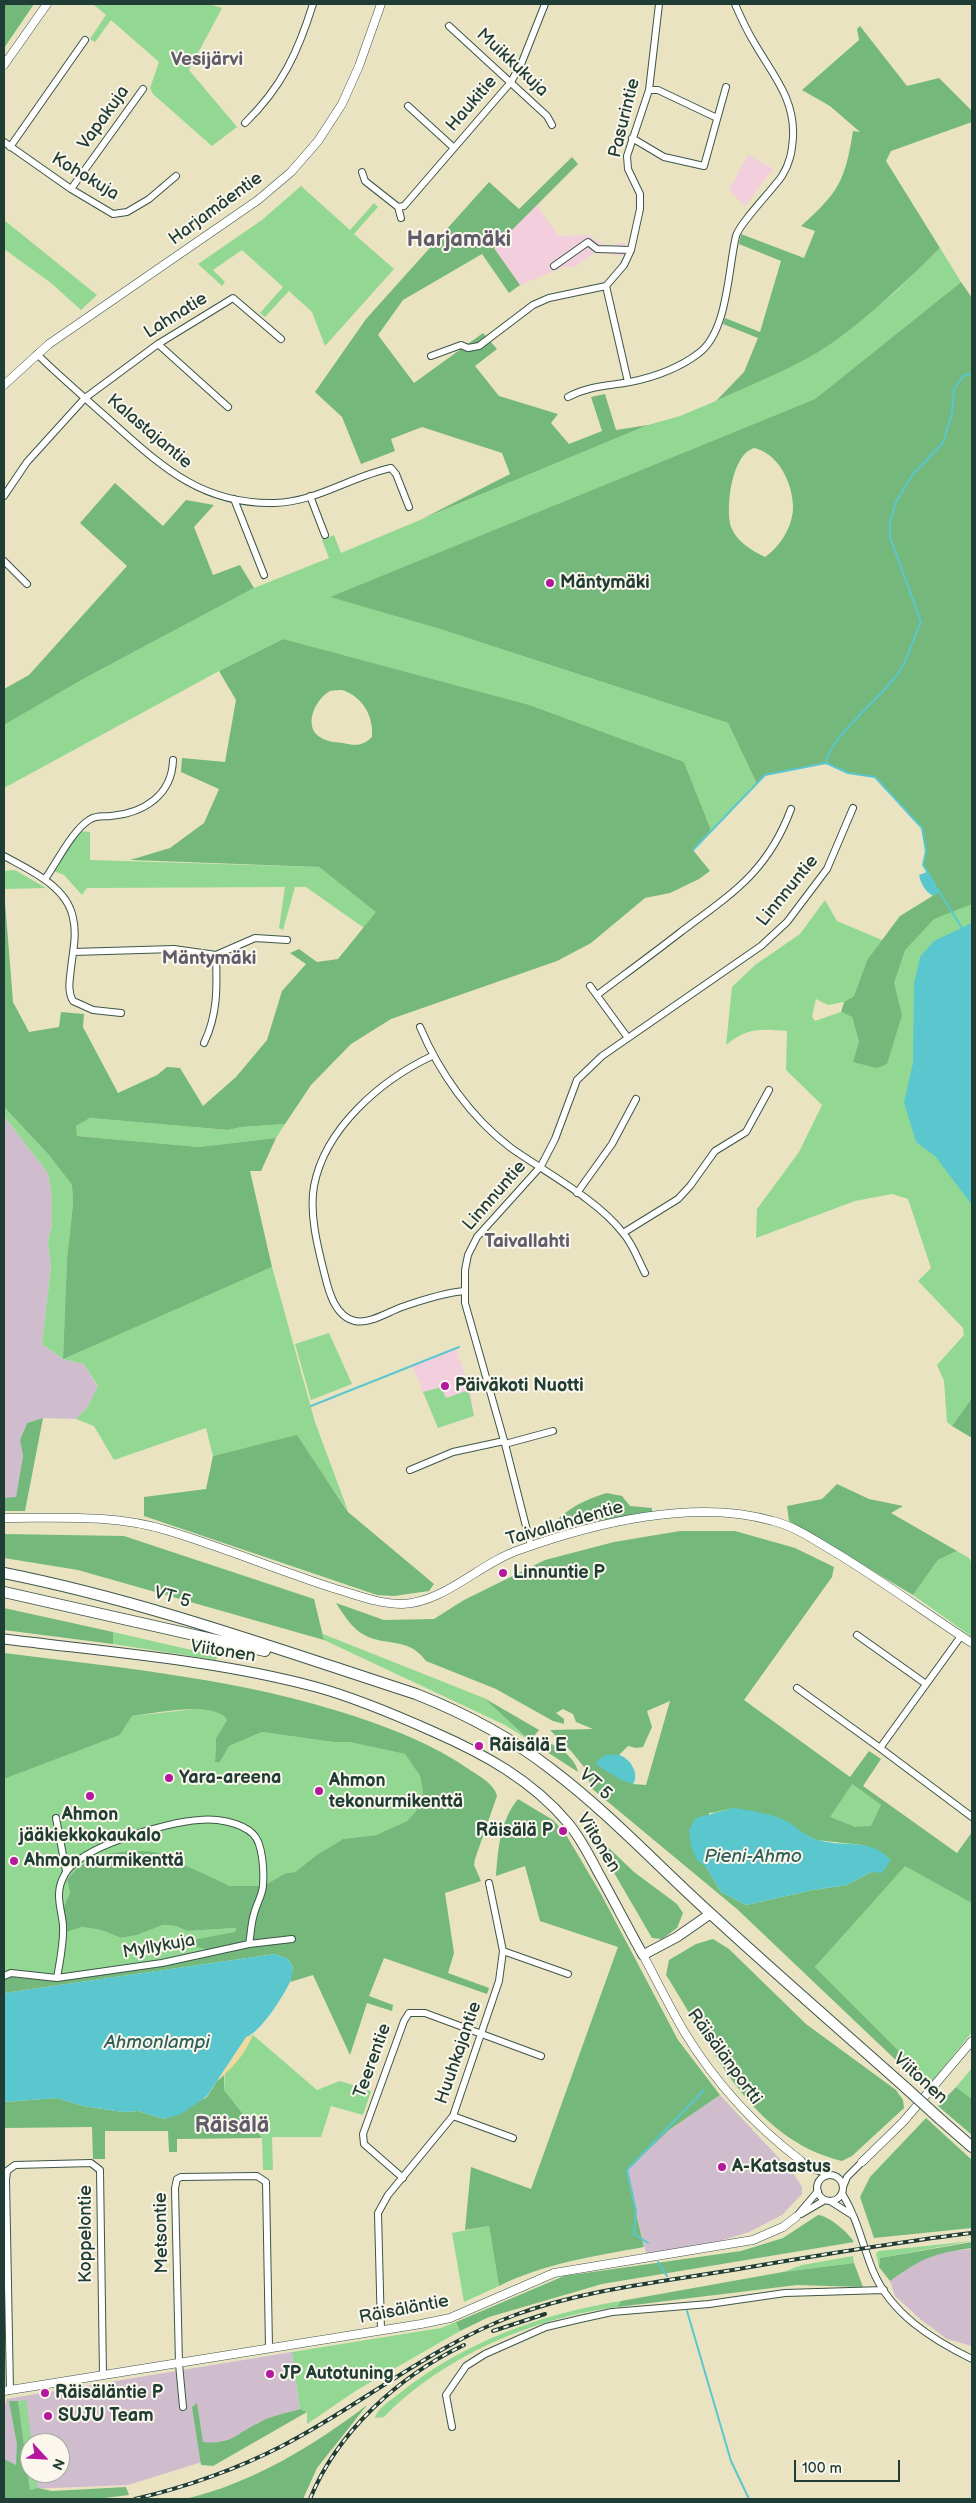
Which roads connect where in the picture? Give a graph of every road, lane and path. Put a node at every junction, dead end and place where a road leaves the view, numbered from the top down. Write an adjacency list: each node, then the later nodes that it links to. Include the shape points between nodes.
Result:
1 (47, 4): 9 (street)
2 (314, 4): 16 (street, via 294,60 275,89)
3 (382, 4): 31 (street, Harjamäentie, via 342,104 318,141 291,172 258,200)
4 (546, 4): 10 (street, Haukitie)
5 (659, 4): 13 (street, Pasurintie)
6 (734, 4): 33 (street, via 789,100 794,123 791,160 736,233 720,320 711,339 701,352 684,363 658,376)
7 (449, 26): 10 (street, Muikkukuja)
8 (85, 40): 19 (street)
9 (4, 65)
10 (511, 82): 17 (street, Muikkukuja, via 547,116); 20 (street, Haukitie)
11 (726, 87): 15 (street)
12 (143, 90): 23 (street, Vapakuja)
13 (649, 90): 15 (street, via 658,90); 18 (street, Pasurintie)
14 (408, 106): 20 (street)
15 (717, 118): 18 (street, via 704,166 664,157)
16 (245, 123)
17 (552, 125)
18 (632, 138): 26 (street, Pasurintie, via 627,156 628,169 640,194 640,209)
19 (7, 144): 23 (street, Kohokuja)
20 (454, 148): 24 (street, Haukitie, via 404,206)
21 (362, 172): 24 (street, via 365,181)
22 (176, 176): 23 (street, Kohokuja, via 149,199 120,214 107,212)
23 (71, 189)
24 (398, 207): 25 (street)
25 (401, 218)
26 (631, 250): 27 (street, via 597,249 588,242); 28 (street, Pasurintie, via 624,266)
27 (554, 266)
28 (606, 286): 32 (street, via 548,298 496,332 488,342 468,348 461,345); 33 (street)
29 (281, 339): 30 (street, Lahnatie, via 233,298)
30 (158, 344): 36 (street, Lahnatie); 37 (street)
31 (37, 354): 34 (street, Harjamäentie); 36 (street, Kalastajantie)
32 (431, 356)
33 (628, 382): 35 (street, via 594,386)
34 (4, 385)
35 (568, 397)
36 (85, 398): 38 (street, Lahnatie, via 27,462); 40 (street, Kalastajantie, via 172,474 195,487)
37 (228, 407)
38 (4, 496)
39 (310, 496): 40 (street, Kalastajantie, via 276,503); 41 (street, Kalastajantie, via 391,468); 42 (street)
40 (234, 500): 44 (street)
41 (410, 507)
42 (325, 535)
43 (4, 561): 45 (street)
44 (264, 575)
45 (27, 584)
46 (172, 760): 50 (street, via 167,785 153,802 130,813 87,821)
47 (791, 808): 55 (street, via 783,831 771,850 738,890)
48 (853, 808): 58 (street, Linnnuntie, via 828,870 787,922 761,946)
49 (4, 856): 50 (street)
50 (45, 879): 52 (street, via 65,898 71,910)
51 (287, 940): 53 (street, via 256,938)
52 (73, 952): 53 (street, via 174,949); 56 (street, via 69,988 73,1001 93,1010)
53 (216, 955): 59 (street, via 217,1003)
54 (590, 986): 55 (street)
55 (597, 995): 58 (street)
56 (121, 1014)
57 (420, 1027): 60 (street)
58 (628, 1038): 63 (street, Linnnuntie, via 576,1080 555,1140)
59 (204, 1043)
60 (432, 1056): 63 (street, via 482,1121 510,1147); 67 (street, via 378,1090 336,1132 314,1188 314,1222 326,1282 336,1305 347,1318 363,1321 435,1296)
61 (769, 1090): 65 (street, via 746,1132 715,1151 678,1199)
62 (636, 1100): 64 (street, via 612,1144)
63 (540, 1166): 64 (street); 67 (street, Linnnuntie, via 477,1237 468,1254)
64 (577, 1193): 65 (street)
65 (624, 1233): 66 (street)
66 (645, 1273)
67 (464, 1292): 69 (street, Linnnuntie)
68 (552, 1432): 69 (street)
69 (505, 1442): 70 (street, via 453,1452); 72 (street, Linnnuntie)
70 (410, 1470)
71 (4, 1518): 72 (street, Taivallahdentie, via 128,1520 379,1602 403,1604 426,1600 515,1551)
72 (531, 1546): 76 (street, Taivallahdentie, via 614,1524 678,1513 737,1514 774,1521 802,1532 902,1593)
73 (4, 1573): 79 (highway, VT 5, via 176,1615)
74 (4, 1592): 79 (highway, VT 5)
75 (857, 1635): 80 (street)
76 (961, 1636): 78 (street, Taivallahdentie); 80 (street)
77 (4, 1638): 91 (main road, Viitonen, via 241,1669 318,1687 390,1713 478,1752 525,1782 570,1824)
78 (972, 1643)
79 (327, 1666): 87 (highway, VT 5, via 452,1708 530,1754 585,1797)
80 (926, 1684): 82 (street)
81 (797, 1688): 82 (street)
82 (880, 1748): 83 (street)
83 (972, 1817)
84 (56, 1818): 85 (street)
85 (66, 1871): 89 (street, via 88,1853 144,1831 200,1820 224,1821 254,1834 260,1853 263,1886 253,1916); 94 (street, via 57,1893 63,1925)
86 (489, 1882): 90 (street, Huuhkajantie)
87 (710, 1914): 91 (main road); 100 (highway, Viitonen, bridge)
88 (292, 1939): 89 (street, Myllykuja)
89 (249, 1944): 94 (street, Myllykuja, via 162,1963)
90 (503, 1951): 92 (street); 95 (street, Huuhkajantie, via 499,1981)
91 (644, 1956): 101 (street, Räisälänportti, via 685,2034 731,2096 752,2120)
92 (568, 1974)
93 (4, 1976): 94 (street, Myllykuja, via 11,1973)
94 (57, 1978)
95 (482, 2034): 97 (street); 98 (street, Huuhkajantie); 104 (street, Teerentie, via 417,2012 409,2013 404,2021 363,2134 364,2144)
96 (972, 2041): 102 (street, via 903,2122)
97 (541, 2056)
98 (453, 2116): 99 (street); 104 (street, Huuhkajantie)
99 (513, 2138)
100 (972, 2147)
101 (800, 2160): 103 (street, via 813,2169); 105 (street, via 815,2178)
102 (862, 2162): 103 (street, via 844,2174); 106 (street, via 847,2178)
103 (834, 2175): 105 (street, via 824,2176); 106 (street)
104 (403, 2178): 111 (street, Huuhkajantie, via 384,2200 378,2214)
105 (817, 2189): 107 (street); 108 (street)
106 (842, 2190): 107 (street, via 837,2199); 109 (street)
107 (827, 2200): 108 (street); 109 (street)
108 (796, 2217): 111 (street, Räisäläntie, via 783,2227 753,2240 554,2273 450,2318)
109 (855, 2217): 110 (street, via 871,2266)
110 (884, 2290): 114 (street, via 927,2334); 119 (street, via 785,2292 709,2304 612,2312 546,2327 466,2366 446,2395)
111 (381, 2330): 113 (street, Räisäläntie)
112 (6, 2333): 116 (street, Koppelontie, via 7,2171 18,2165 95,2165 101,2176); 117 (street, Koppelontie)
113 (269, 2348): 115 (street, Räisäläntie); 115 (street, Metsontie, via 266,2182 258,2176 183,2176 177,2179 175,2188)
114 (972, 2359)
115 (179, 2364): 116 (street, Räisäläntie); 118 (street)
116 (103, 2375): 117 (street, Räisäläntie)
117 (7, 2390)
118 (183, 2407)
119 (452, 2427)

